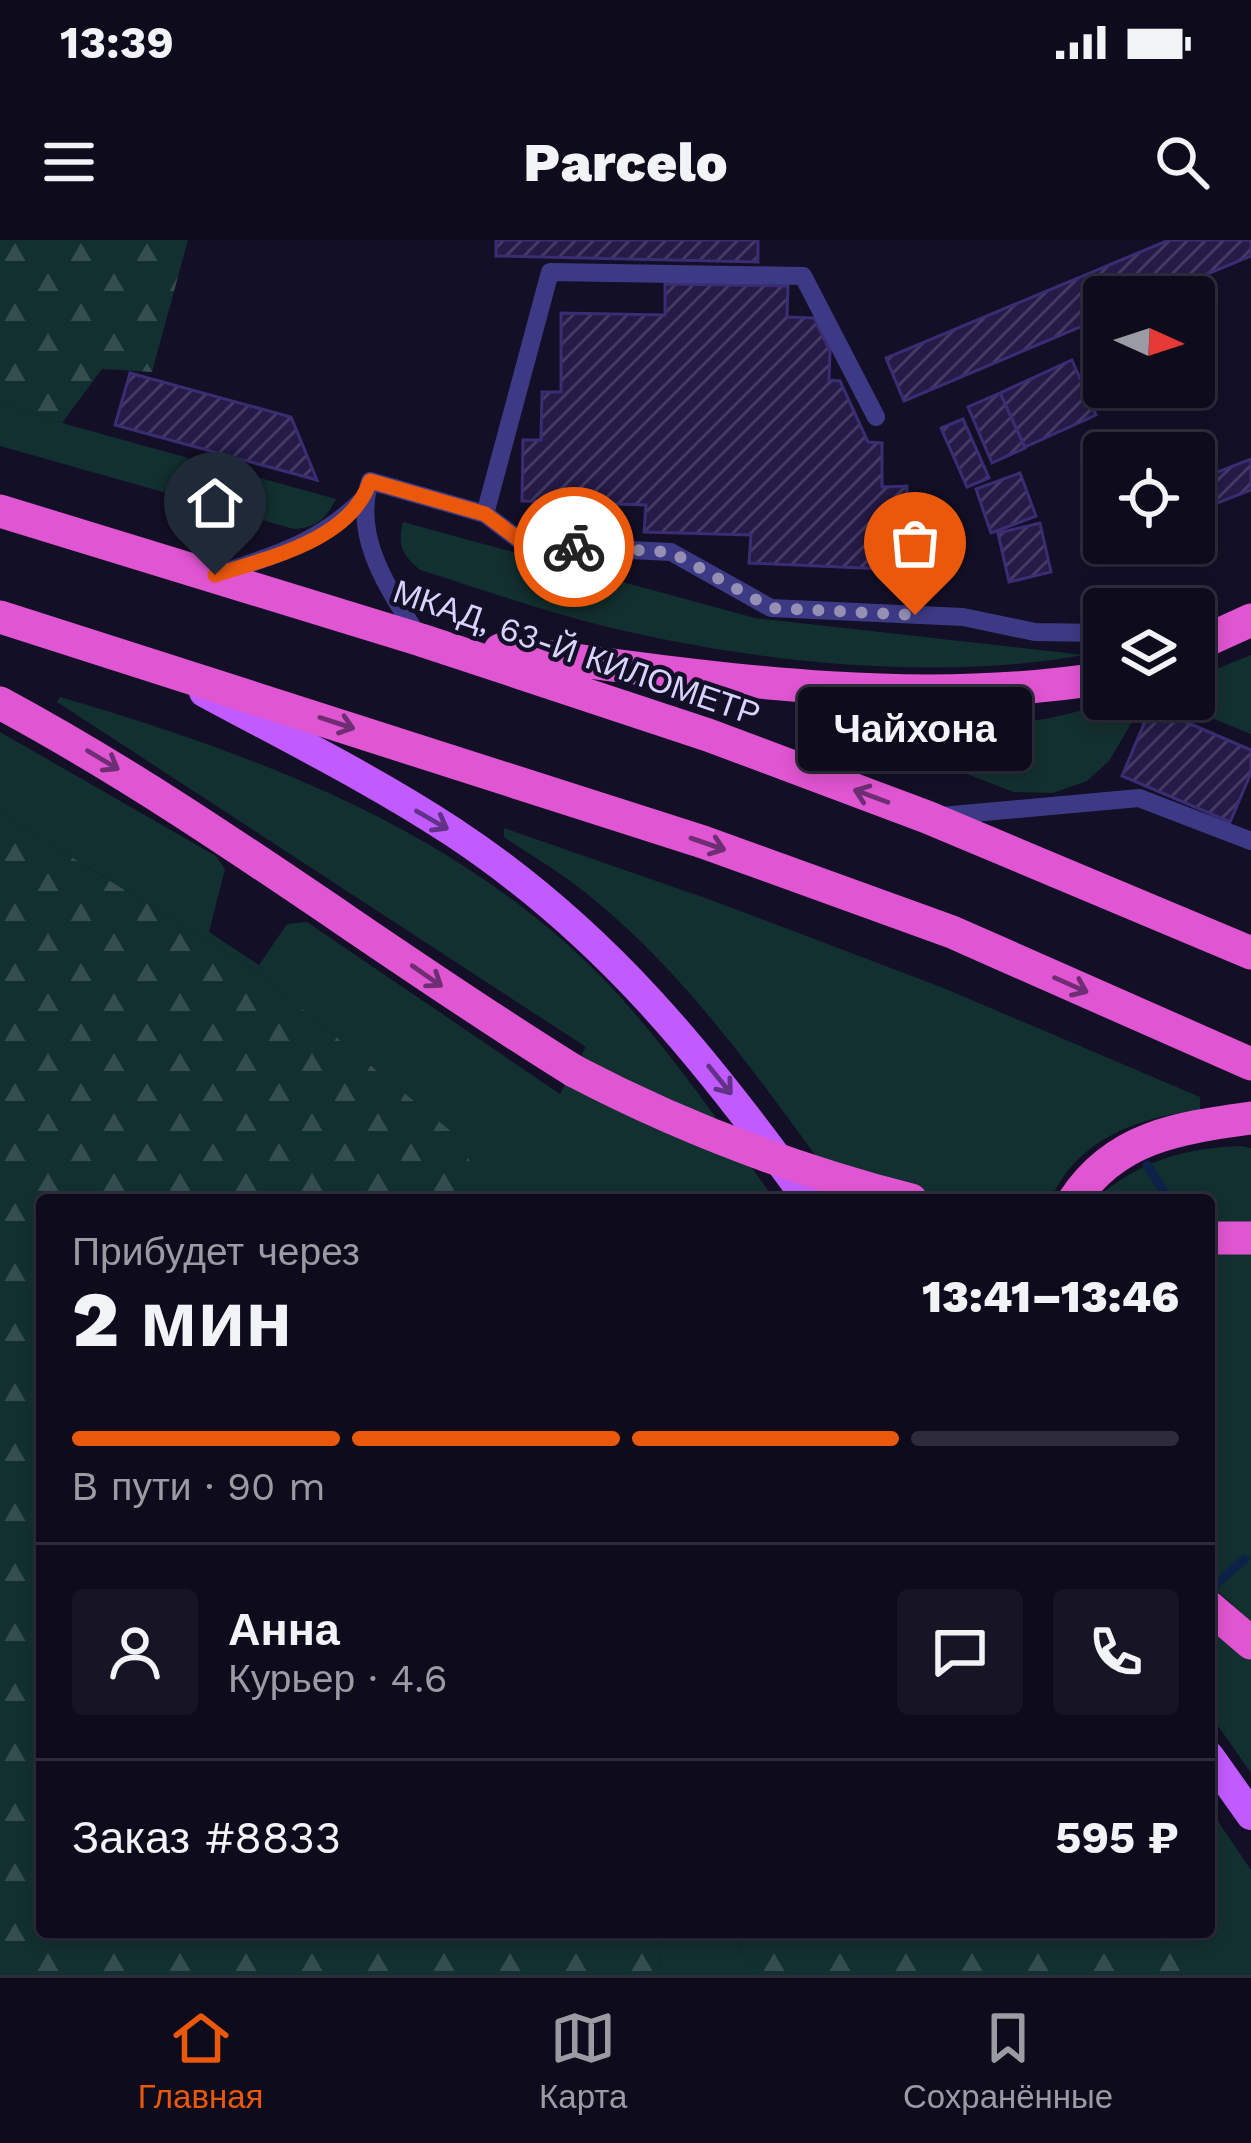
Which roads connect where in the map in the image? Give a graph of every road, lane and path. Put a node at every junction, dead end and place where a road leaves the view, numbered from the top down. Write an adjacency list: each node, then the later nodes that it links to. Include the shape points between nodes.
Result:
1 (876, 417): 4 (lane, via 803,277 550,272)
2 (364, 498): 4 (lane, via 370,481); 5 (lane, via 338,525 282,554); 8 (lane, via 365,535)
3 (0, 511): 5 (highway, МКАД, 63-Й КИЛОМЕТР)
4 (485, 514): 7 (lane, via 526,545 671,552 771,608 963,617)
5 (215, 575): 8 (highway, МКАД, 63-Й КИЛОМЕТР)
6 (1, 617): 9 (highway)
7 (1083, 633)
8 (421, 640): 10 (highway, via 683,674 891,690 1027,691); 12 (highway, МКАД, 63-Й КИЛОМЕТР, one-way to 8)
9 (146, 661): 15 (highway, one-way to 15, via 952,932); 17 (main road, one-way to 17, via 452,831 519,881 664,1012)
10 (1083, 682)
11 (0, 704): 18 (highway, one-way to 18, bridge, via 242,847 574,1071 815,1176)
12 (926, 817): 13 (lane, via 1139,798); 14 (highway, МКАД, 63-Й КИЛОМЕТР)
13 (1251, 841)
14 (1251, 953)
15 (1251, 1064)
16 (1251, 1118): 19 (highway, via 1125,1148)
17 (804, 1194)
18 (887, 1194)
19 (1078, 1194)
20 (1215, 1238): 21 (highway)
21 (1251, 1238)
22 (1215, 1612): 23 (highway)
23 (1251, 1643)
24 (1215, 1764): 25 (main road)
25 (1251, 1815)

